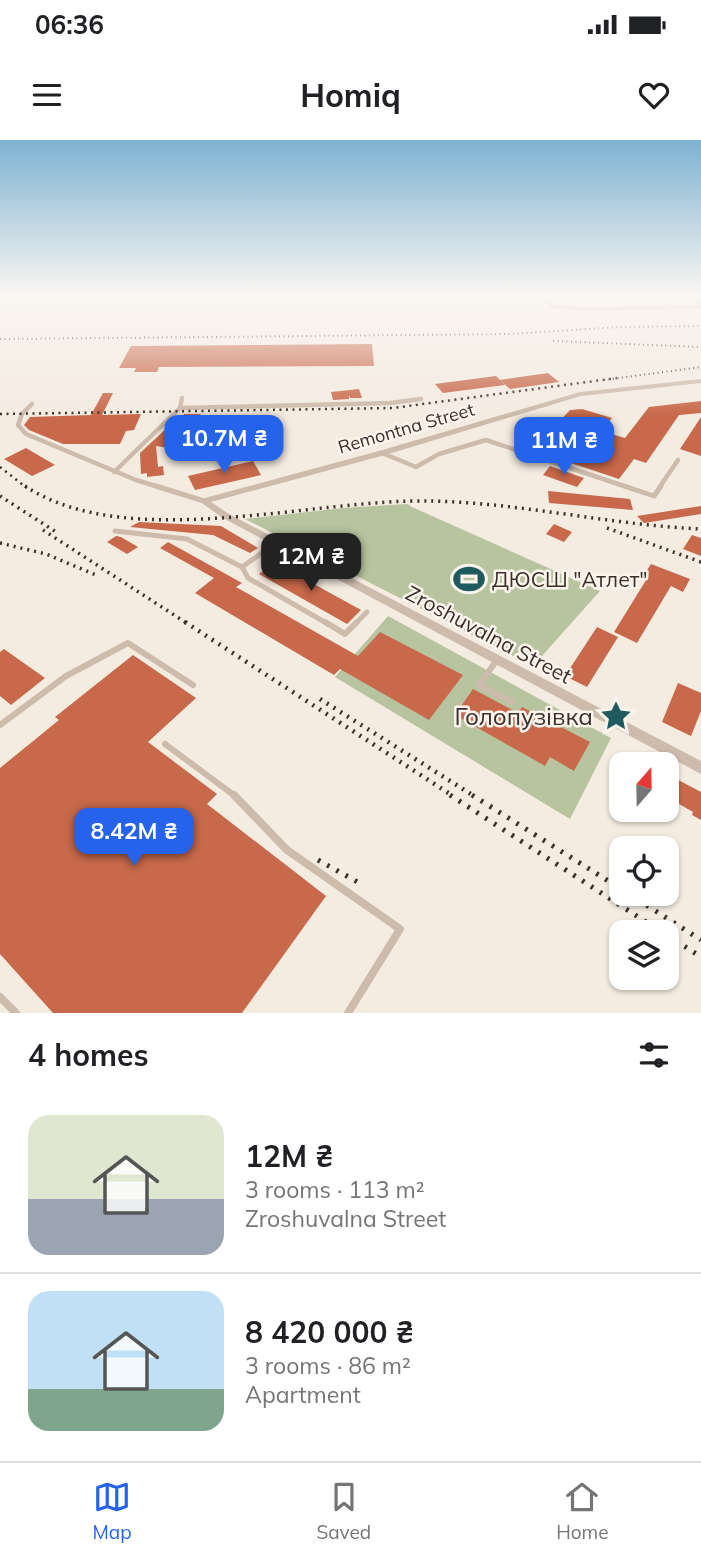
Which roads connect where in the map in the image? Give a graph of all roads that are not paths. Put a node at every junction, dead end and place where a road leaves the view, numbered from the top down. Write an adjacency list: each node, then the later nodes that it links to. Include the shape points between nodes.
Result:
1 (701, 381): 6 (street, Remontna Street, via 580,394)
2 (182, 398): 5 (lane)
3 (421, 400): 5 (lane)
4 (32, 404): 8 (lane, Zroshuvalna Street, via 18,425 26,434)
5 (180, 408): 8 (lane)
6 (382, 453): 7 (lane, via 416,467 439,454 486,440 654,496); 9 (street, Remontna Street)
7 (678, 460)
8 (114, 472): 9 (lane, Zroshuvalna Street)
9 (204, 501): 11 (street, Zroshuvalna Street)
10 (115, 531): 12 (lane, via 186,539)
11 (276, 543): 12 (lane); 14 (street, Zroshuvalna Street)
12 (242, 567): 13 (lane, via 248,578 345,634)
13 (367, 612)
14 (497, 660): 16 (lane, via 479,685); 19 (street, Zroshuvalna Street)
15 (193, 685): 17 (lane, via 128,643 66,676)
16 (512, 702)
17 (0, 724)
18 (165, 744): 22 (lane, via 231,792 287,850 400,929)
19 (701, 768)
20 (0, 997): 21 (lane)
21 (16, 1013)
22 (348, 1013)

